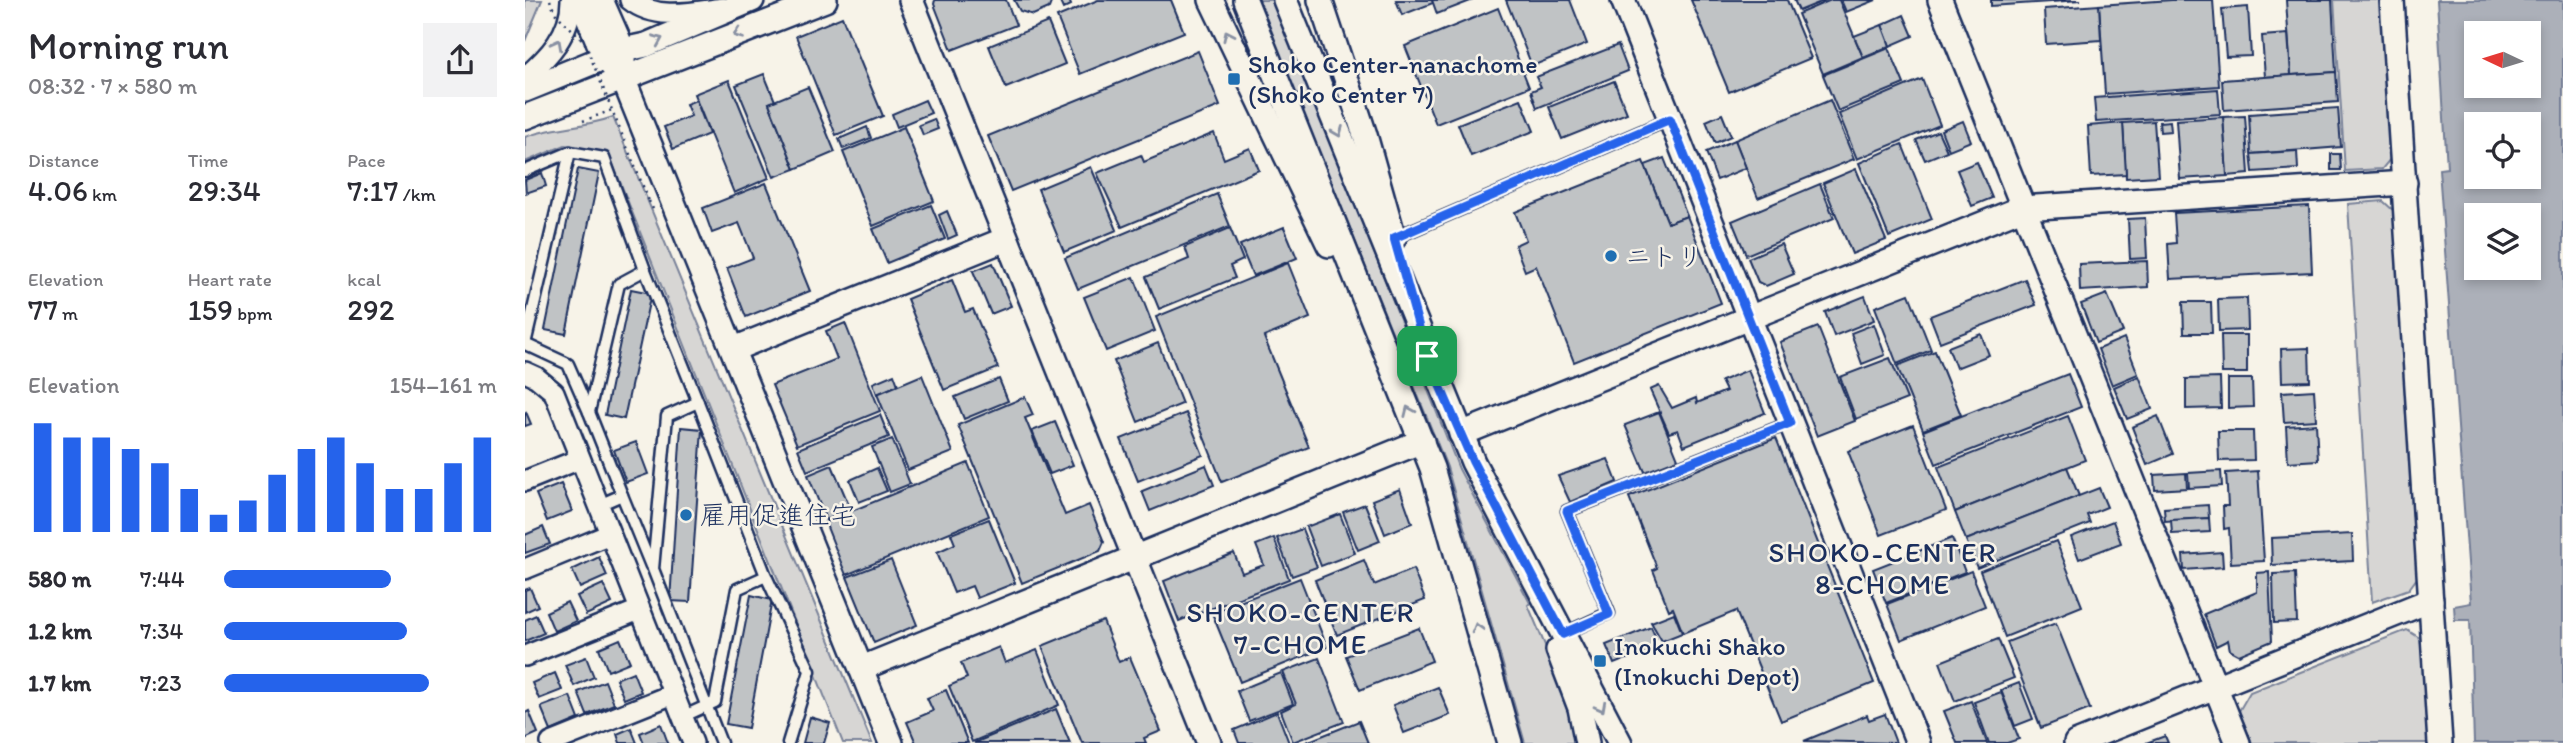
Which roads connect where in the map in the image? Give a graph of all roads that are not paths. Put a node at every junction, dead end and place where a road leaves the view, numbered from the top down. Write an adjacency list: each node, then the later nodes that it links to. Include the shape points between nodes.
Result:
1 (571, 0): 16 (street, one-way to 1, via 550,57 565,29)
2 (581, 0): 15 (street)
3 (601, 0): 15 (street)
4 (630, 0): 14 (street, via 641,8 672,14)
5 (825, 0): 17 (street, one-way to 17)
6 (911, 0): 26 (street)
7 (1211, 0): 33 (street, one-way to 7)
8 (1245, 0): 33 (street)
9 (1285, 0): 31 (street, one-way to 31)
10 (1320, 0): 25 (street)
11 (1623, 0): 20 (street)
12 (1940, 0): 24 (street)
13 (2392, 0): 23 (street)
14 (744, 3): 15 (street, one-way to 14)
15 (614, 54): 17 (street); 18 (street)
16 (525, 77)
17 (623, 78): 19 (street); 30 (street)
18 (525, 90)
19 (525, 117)
20 (1670, 119): 25 (lane); 28 (street)
21 (570, 152): 22 (lane); 27 (lane, via 604,159); 29 (lane)
22 (525, 172)
23 (2405, 183): 24 (street); 49 (street)
24 (2022, 208): 28 (street); 54 (street)
25 (1394, 238): 31 (street)
26 (1006, 239): 30 (street); 44 (street)
27 (645, 270): 34 (lane); 35 (lane, via 619,284)
28 (1749, 318): 36 (street); 37 (street)
29 (525, 344): 35 (lane, via 568,364)
30 (734, 349): 53 (street)
31 (1427, 356): 37 (street)
32 (529, 379): 39 (street, via 554,392)
33 (1397, 382): 38 (street, one-way to 33)
34 (698, 402): 47 (lane, via 667,416); 48 (lane)
35 (589, 412): 41 (lane)
36 (1790, 423): 51 (lane, via 1567,511 1609,614); 68 (street)
37 (1461, 434): 45 (street)
38 (1422, 441): 44 (street); 65 (street, one-way to 38)
39 (580, 459): 40 (street); 42 (street)
40 (525, 481)
41 (622, 495): 42 (lane); 47 (lane)
42 (599, 505): 43 (street)
43 (610, 534): 46 (street); 50 (street)
44 (1136, 557): 53 (street); 64 (street)
45 (1526, 565): 51 (street); 66 (street, via 1580,708)
46 (525, 569)
47 (653, 569): 56 (lane)
48 (766, 576): 56 (lane, via 737,589 715,702); 62 (lane, via 810,671)
49 (2431, 600): 54 (street); 71 (street)
50 (639, 610): 52 (street); 55 (street)
51 (1563, 634): 67 (street, one-way to 67)
52 (525, 656)
53 (862, 668): 63 (street)
54 (2215, 685): 69 (street); 70 (street)
55 (673, 694): 57 (street); 58 (street)
56 (706, 706): 57 (lane); 61 (lane)
57 (682, 717): 60 (street)
58 (595, 735): 59 (street)
59 (551, 743)
60 (693, 743)
61 (721, 743)
62 (788, 743)
63 (891, 743)
64 (1209, 743)
65 (1510, 743)
66 (1587, 743)
67 (1620, 743)
68 (1918, 743)
69 (2076, 743)
70 (2238, 743)
71 (2440, 743)

